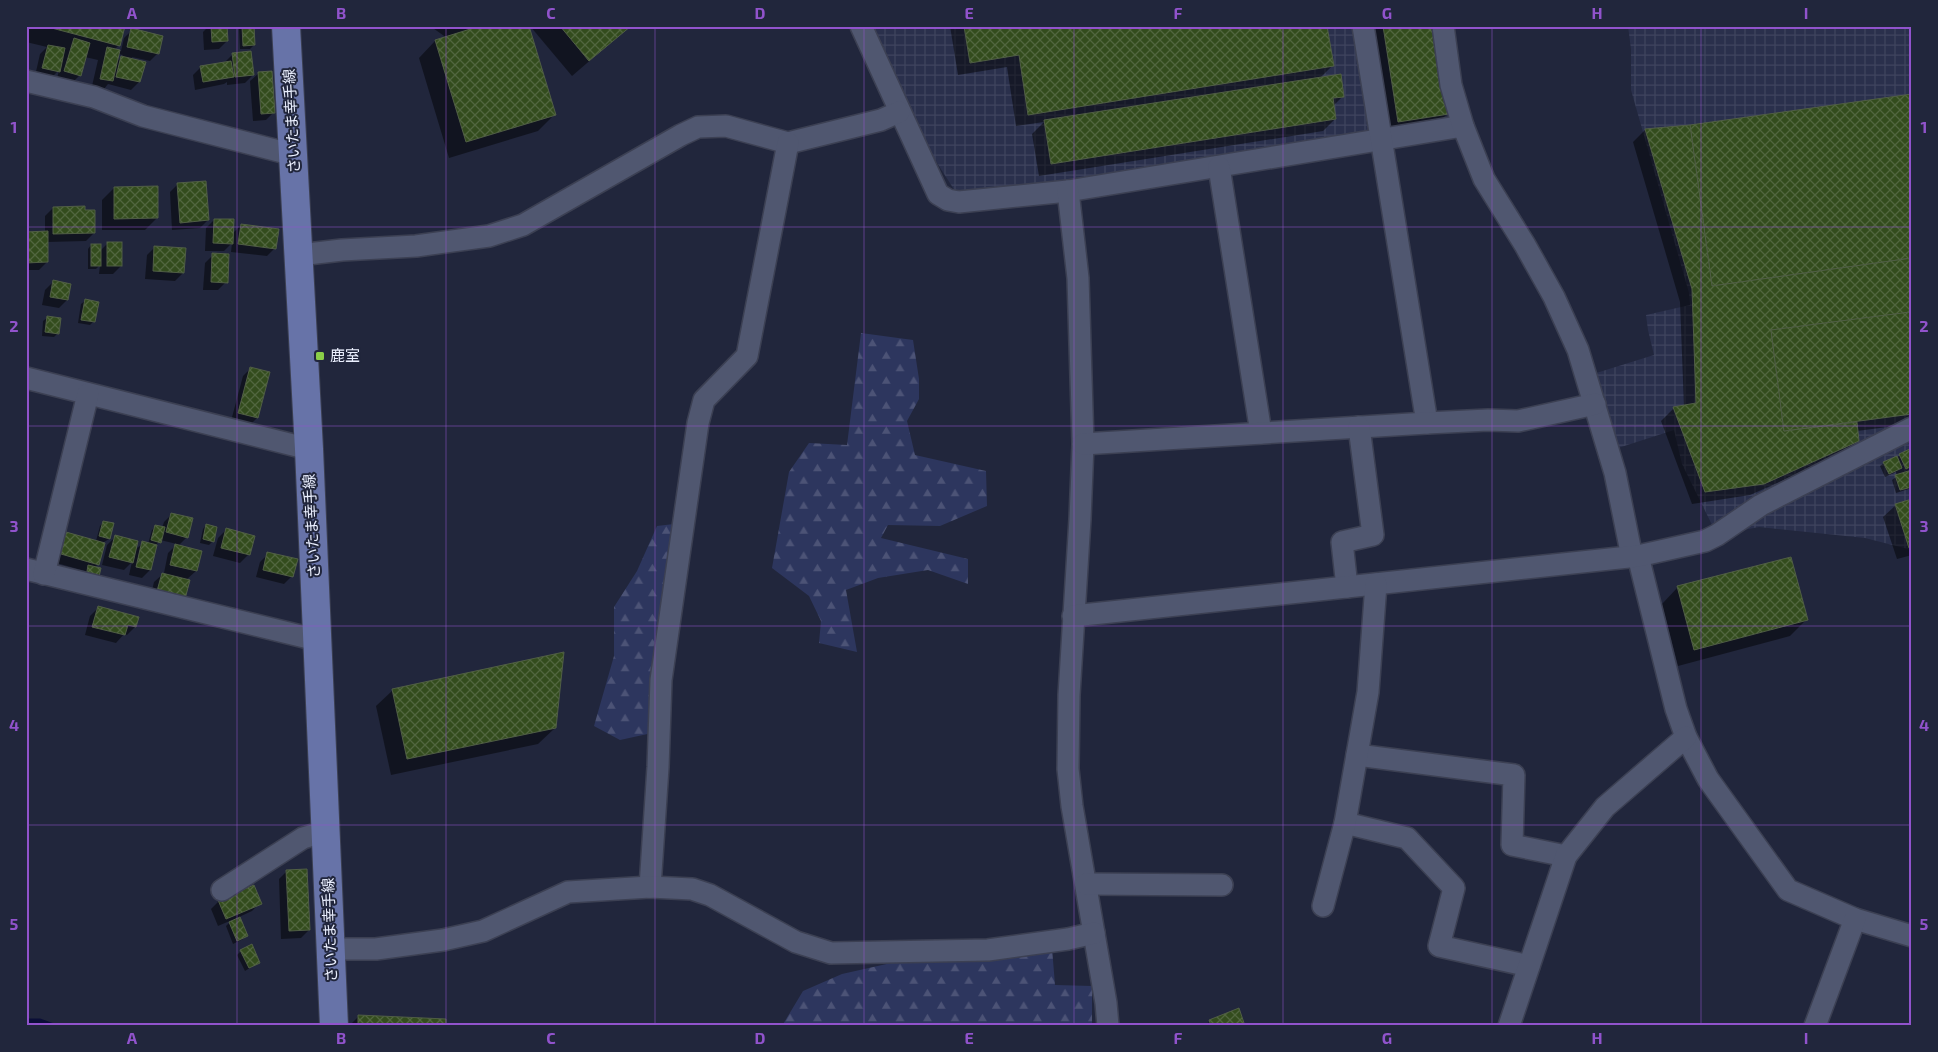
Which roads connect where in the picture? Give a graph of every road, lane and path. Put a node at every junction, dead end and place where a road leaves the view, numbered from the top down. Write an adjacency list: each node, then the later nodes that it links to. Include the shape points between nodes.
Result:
1 (286, 26): 10 (main road, さいたま幸手線)
2 (861, 26): 6 (street)
3 (1363, 26): 8 (street)
4 (1443, 26): 7 (street, via 1452,85)
5 (26, 80): 10 (street, via 94,96 143,116)
6 (899, 112): 9 (street, via 881,120); 12 (street, via 938,194 948,200 959,202)
7 (1463, 126): 8 (street); 16 (street, via 1484,179 1554,297 1578,350)
8 (1380, 140): 11 (street); 17 (street)
9 (788, 143): 13 (street, via 737,127 712,125 698,128 681,134 523,225 489,236 435,244); 36 (street, via 747,356 704,400 698,423 661,680)
10 (294, 155): 13 (main road, さいたま幸手線)
11 (1219, 167): 12 (street); 20 (street)
12 (1068, 191): 21 (street, via 1078,278)
13 (299, 255): 22 (main road, さいたま幸手線)
14 (26, 378): 15 (street)
15 (88, 394): 22 (street); 24 (street)
16 (1595, 404): 17 (street, via 1518,420); 23 (street)
17 (1426, 423): 18 (street)
18 (1359, 427): 20 (street); 26 (street, via 1373,535 1342,542)
19 (1912, 428): 23 (street, via 1761,505 1705,541)
20 (1261, 433): 21 (street)
21 (1083, 444): 27 (street)
22 (309, 449): 28 (main road, さいたま幸手線)
23 (1635, 556): 25 (street); 29 (street)
24 (35, 571): 28 (street)
25 (1376, 584): 26 (street); 30 (street, via 1368,692)
26 (1347, 587): 27 (street)
27 (1074, 616): 34 (street, via 1068,769)
28 (317, 640): 32 (main road, さいたま幸手線)
29 (1686, 737): 33 (street, via 1605,807); 39 (street, via 1708,779 1788,890)
30 (1357, 756): 31 (street); 33 (street, via 1514,775 1512,846)
31 (1345, 823): 38 (street); 43 (street, via 1407,838 1454,888 1439,946)
32 (326, 831): 37 (street, via 303,838); 42 (main road, さいたま幸手線)
33 (1566, 856): 43 (street)
34 (1086, 884): 35 (street); 40 (street)
35 (1222, 884)
36 (650, 886): 40 (street, via 692,889 710,895 796,942 831,953 988,950); 42 (street, via 568,892 483,931 443,940 376,949)
37 (222, 890)
38 (1323, 906)
39 (1855, 919): 41 (street); 47 (street)
40 (1094, 933): 45 (street)
41 (1912, 936)
42 (331, 949): 44 (main road, さいたま幸手線)
43 (1529, 966): 46 (street)
44 (334, 1026)
45 (1108, 1026)
46 (1509, 1026)
47 (1815, 1026)

